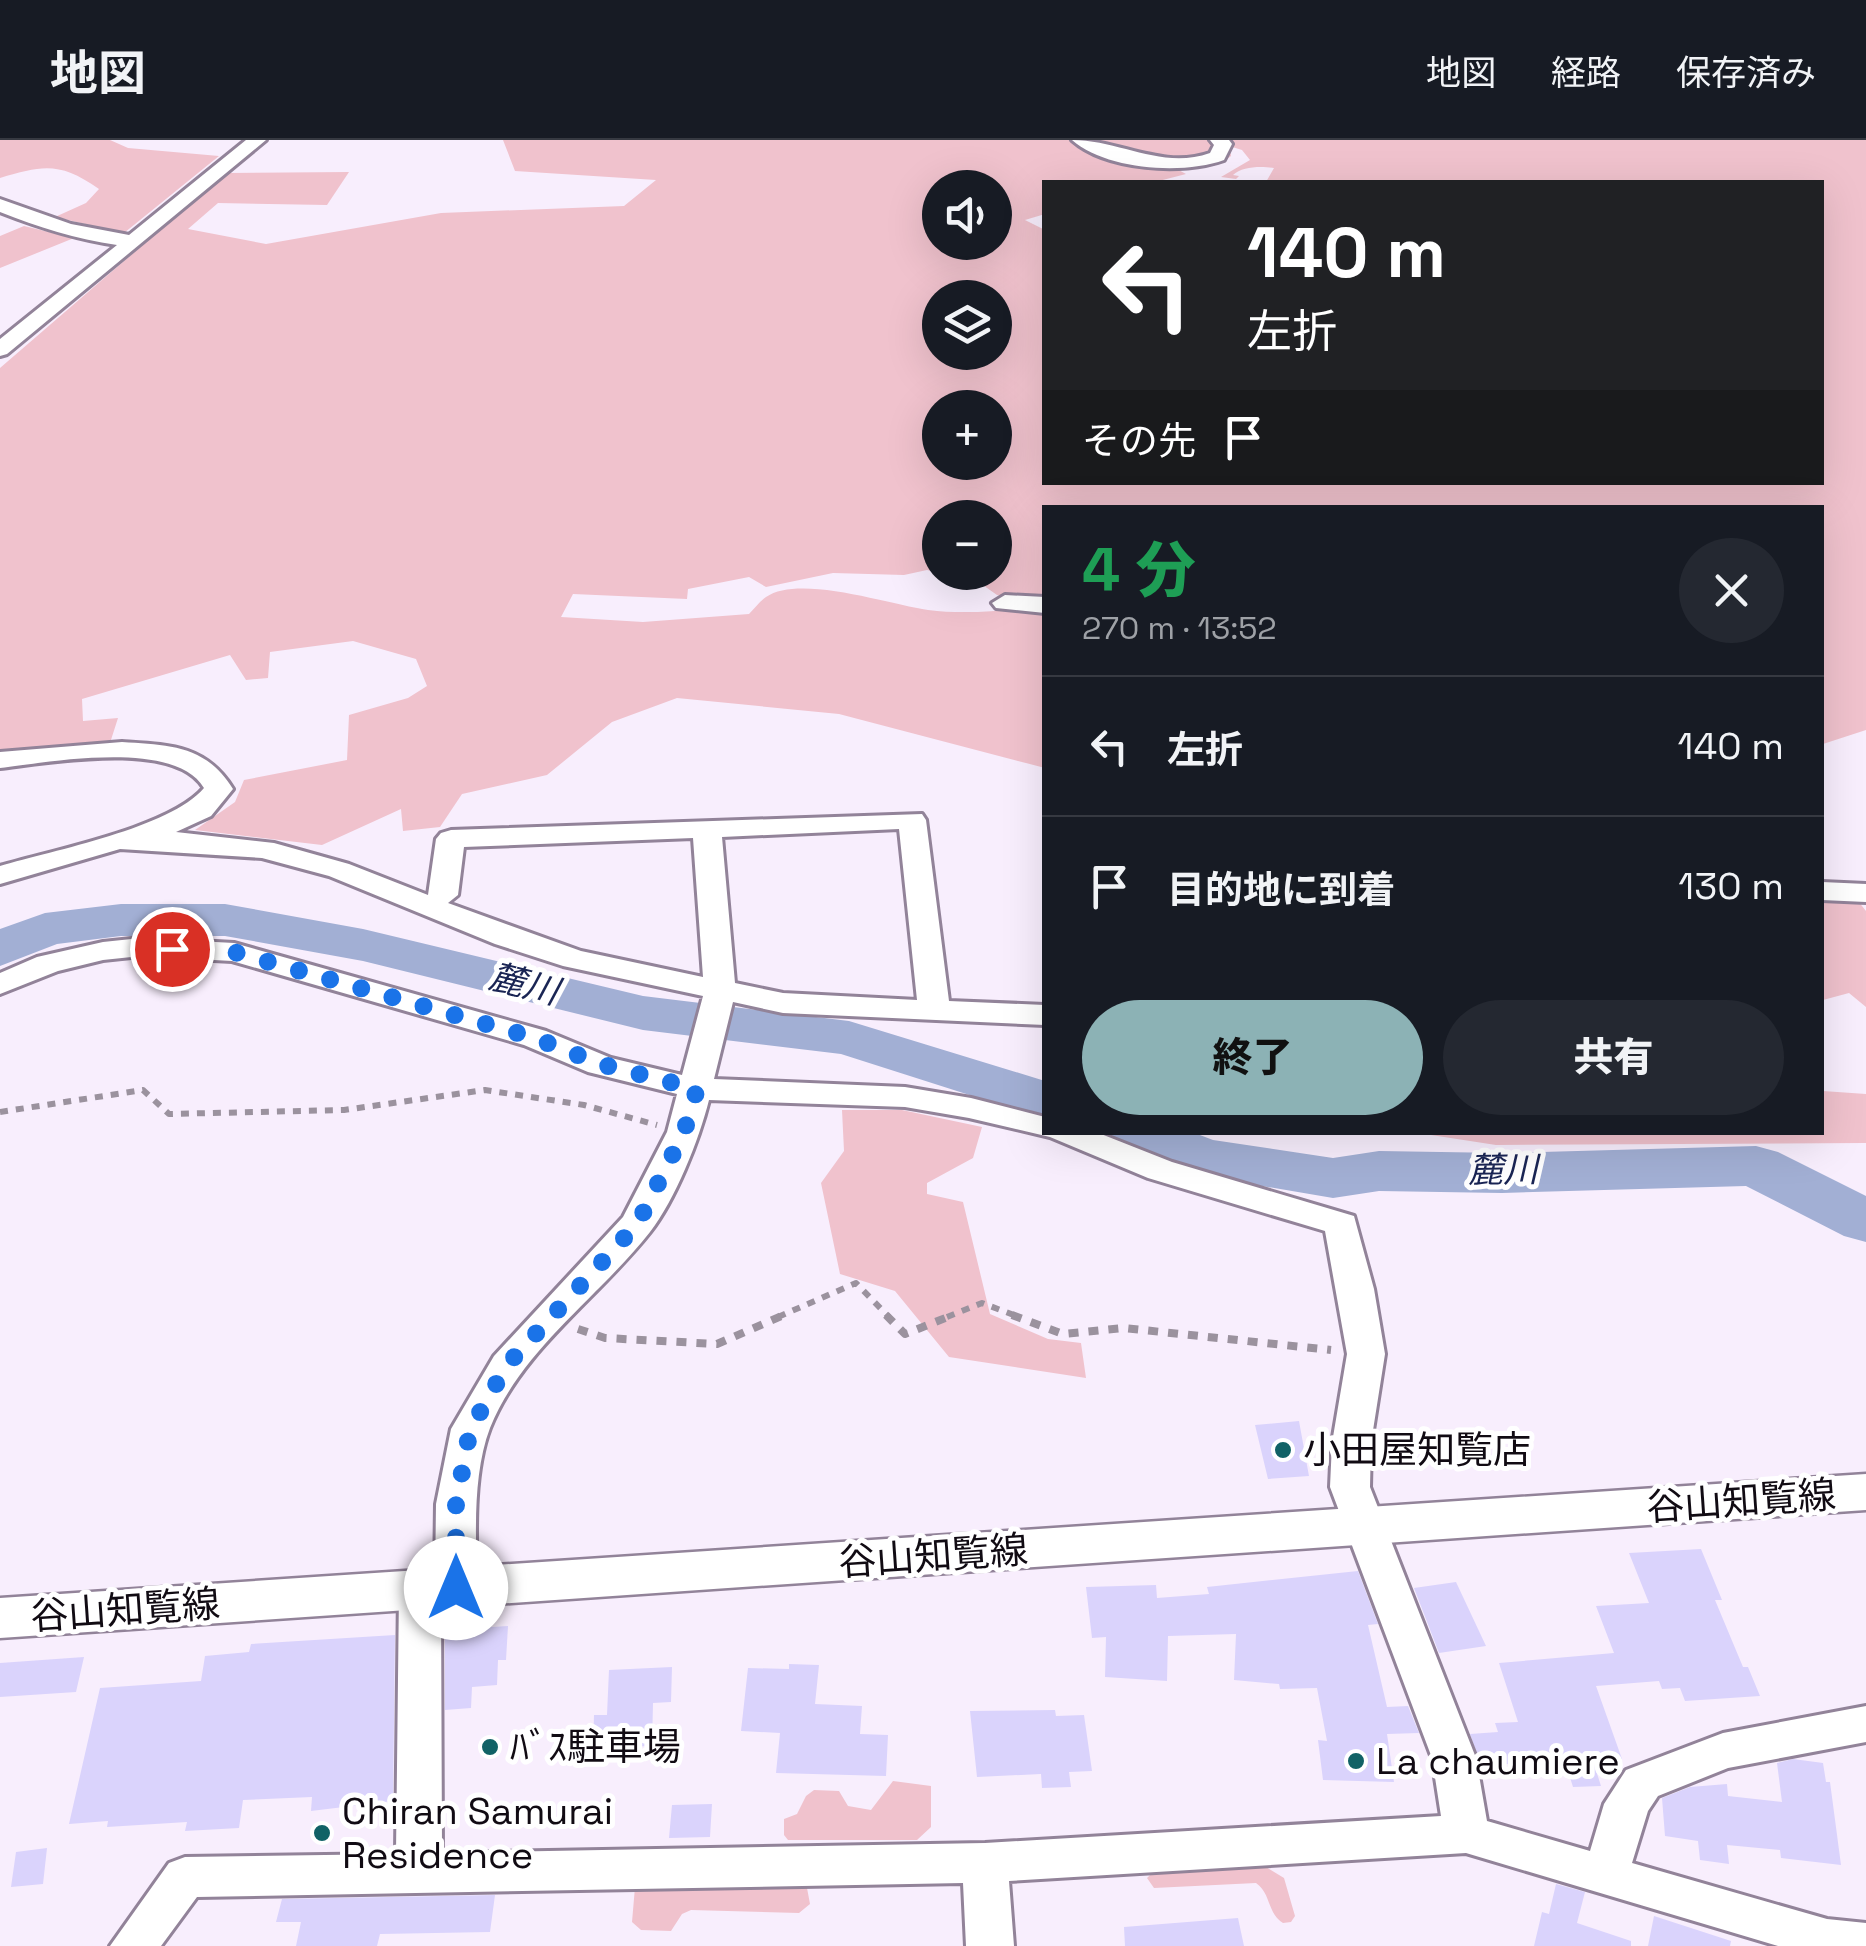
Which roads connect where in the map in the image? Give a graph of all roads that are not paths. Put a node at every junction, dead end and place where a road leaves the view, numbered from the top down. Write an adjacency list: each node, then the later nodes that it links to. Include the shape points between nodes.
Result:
1 (257, 140): 5 (street)
2 (1081, 140): 3 (street, via 1136,158 1189,165 1218,156)
3 (1220, 140)
4 (0, 205): 5 (street, via 45,224)
5 (130, 242): 6 (street)
6 (0, 350)
7 (1005, 603): 8 (street)
8 (1042, 606)
9 (0, 760): 11 (street, via 152,752 216,776 219,789 201,810)
10 (707, 830): 15 (street, via 451,840); 17 (street); 18 (street, via 912,820)
11 (121, 840): 12 (street); 17 (street, via 264,849 339,870 574,959)
12 (0, 875)
13 (1824, 892): 14 (street)
14 (1866, 893)
15 (444, 895)
16 (0, 985): 20 (street, via 103,951 234,952)
17 (717, 996): 18 (street); 20 (street)
18 (934, 1009): 19 (street)
19 (1042, 1014)
20 (697, 1089): 21 (street, via 905,1098); 25 (street, via 684,1132 638,1223 507,1365 470,1430)
21 (1042, 1127)
22 (1071, 1135): 24 (street, via 1160,1170 1341,1224 1366,1354 1348,1475)
23 (1866, 1492): 24 (main road, 谷山知覧線)
24 (1367, 1527): 25 (main road, 谷山知覧線); 28 (street, via 1454,1758)
25 (438, 1590): 26 (main road, 谷山知覧線); 30 (street)
26 (0, 1618)
27 (1866, 1724): 31 (street, via 1723,1751 1642,1783 1627,1804)
28 (1466, 1834): 29 (street); 31 (street)
29 (986, 1863): 30 (street); 34 (street)
30 (419, 1870): 33 (street, via 185,1877)
31 (1604, 1876): 32 (street, via 1827,1940)
32 (1866, 1944)
33 (134, 1946)
34 (990, 1946)

